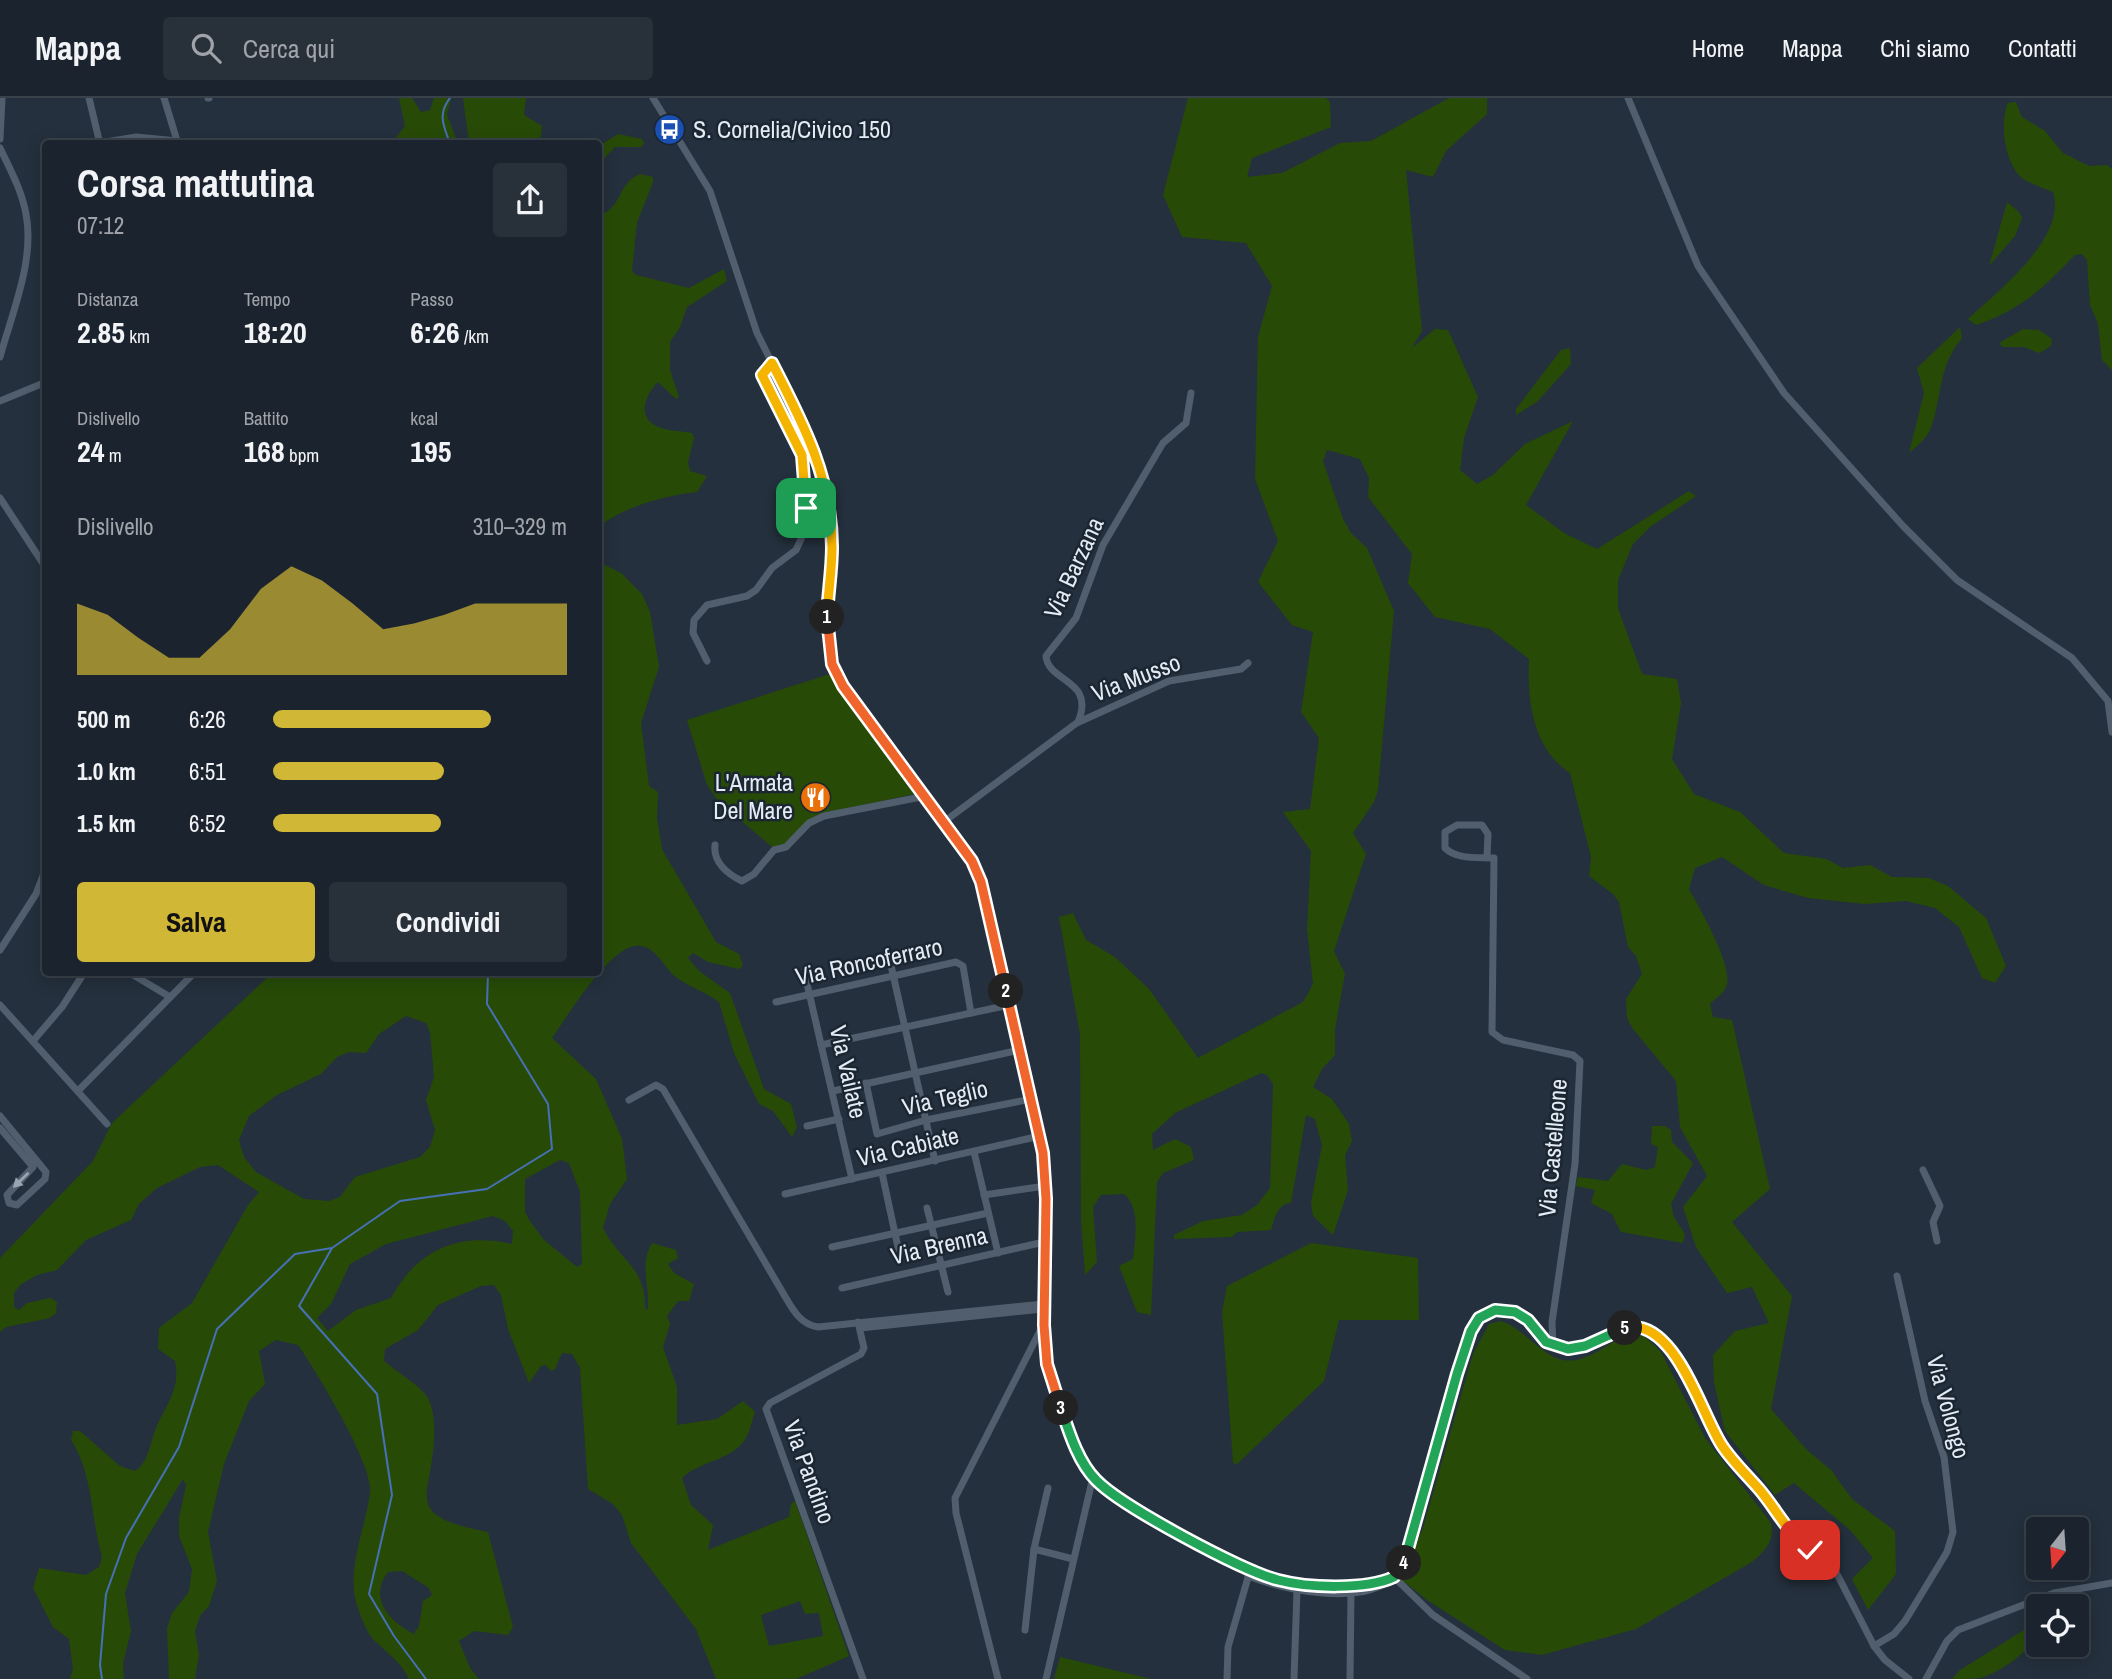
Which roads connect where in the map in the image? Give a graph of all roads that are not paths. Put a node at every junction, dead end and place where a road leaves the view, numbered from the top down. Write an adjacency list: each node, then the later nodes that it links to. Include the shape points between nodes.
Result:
1 (2, 98): 6 (street)
2 (89, 98): 7 (street)
3 (164, 98): 10 (street)
4 (653, 98): 13 (street, via 710,191 746,305)
5 (1628, 98): 22 (street, via 1698,266 1784,393 1957,580 2072,658 2108,701)
6 (0, 139)
7 (99, 140)
8 (118, 140): 9 (street)
9 (161, 140)
10 (177, 140)
11 (0, 148): 12 (street, via 23,202 28,236)
12 (0, 357)
13 (772, 363): 19 (street, via 762,375 802,455 808,524 796,550 772,568 752,593 699,612 693,633); 23 (street, via 808,433 828,495 832,547 827,625 832,664 853,702)
14 (42, 384): 16 (street)
15 (1191, 393): 21 (street, Via Barzana, via 1186,423 1163,443 1103,545 1076,618 1046,656 1048,665 1081,695)
16 (0, 401)
17 (0, 499): 18 (street)
18 (42, 562)
19 (708, 662)
20 (1248, 663): 21 (street, Via Musso, via 1241,669 1169,681)
21 (1078, 722): 24 (street)
22 (2112, 732)
23 (926, 796): 24 (street); 25 (street, via 824,816 809,823 786,847 774,850 754,874 741,881 721,866)
24 (945, 821): 38 (street, via 981,882)
25 (715, 845)
26 (1487, 858): 26 (street, Via Castelleone, via 1450,853 1445,848 1445,832 1457,825 1482,825 1488,834); 82 (street, Via Castelleone, via 1494,858 1492,1032 1500,1039 1580,1060 1575,1164 1553,1315)
27 (42, 880): 28 (street)
28 (0, 950)
29 (890, 961): 34 (street)
30 (805, 975): 35 (street, Via Vailate)
31 (82, 976): 42 (street)
32 (135, 976): 36 (street)
33 (191, 976): 36 (street)
34 (894, 977): 35 (street, Via Roncoferraro); 40 (street, Via Roncoferraro, via 959,963); 41 (street)
35 (810, 996): 37 (street, Via Roncoferraro); 43 (street, Via Vailate)
36 (170, 997): 47 (street)
37 (776, 1002)
38 (1009, 1004): 40 (street); 44 (street)
39 (0, 1005): 42 (street)
40 (971, 1013): 41 (street)
41 (905, 1027): 43 (street); 45 (street)
42 (33, 1041): 47 (street)
43 (821, 1045): 48 (street, Via Vailate)
44 (1020, 1050): 45 (street); 49 (street)
45 (915, 1073): 46 (street); 53 (street)
46 (866, 1083): 48 (street); 53 (street, Via Teglio, via 877,1134)
47 (78, 1091): 54 (street)
48 (834, 1091): 52 (street, Via Vailate)
49 (1031, 1099): 53 (street, Via Teglio); 57 (street)
50 (629, 1100): 80 (street, via 656,1085 663,1089 802,1321 815,1327)
51 (0, 1116): 56 (street, one-way to 51, via 33,1167 7,1195 9,1203 17,1205 45,1180 46,1172)
52 (839, 1119): 55 (street); 62 (street, Via Vailate)
53 (926, 1120): 59 (street)
54 (107, 1124)
55 (807, 1126)
56 (0, 1128)
57 (1040, 1136): 58 (street, Via Cabiate); 63 (street)
58 (974, 1152): 59 (street, Via Cabiate); 65 (street)
59 (935, 1161): 61 (street, Via Cabiate)
60 (1923, 1170): 70 (street, via 1940,1206 1933,1222)
61 (882, 1173): 62 (street, Via Cabiate); 69 (street)
62 (852, 1179): 64 (street, Via Cabiate)
63 (1045, 1186): 65 (street); 71 (street)
64 (785, 1195)
65 (984, 1195): 67 (street)
66 (927, 1208): 68 (street)
67 (988, 1213): 68 (street); 74 (street)
68 (932, 1225): 69 (street); 75 (street)
69 (894, 1234): 72 (street); 73 (street)
70 (1937, 1241)
71 (1044, 1242): 74 (street, Via Brenna); 79 (street)
72 (831, 1247)
73 (899, 1252)
74 (998, 1253): 75 (street, Via Brenna)
75 (941, 1265): 77 (street, Via Brenna); 78 (street)
76 (1897, 1276): 93 (street, Via Volongo, via 1925,1401 1944,1457 1953,1532 1947,1552 1905,1621)
77 (842, 1288)
78 (948, 1292)
79 (1043, 1306): 80 (street); 81 (street)
80 (859, 1325): 94 (street, Via Pandino, via 862,1354 766,1409)
81 (1044, 1325): 83 (street, via 1047,1364 1081,1458); 95 (street, via 955,1498)
82 (1553, 1346): 88 (street, via 1515,1312 1489,1311 1474,1324 1446,1408 1407,1556); 93 (street, via 1580,1347 1635,1326 1658,1336 1690,1380 1727,1453 1790,1533 1838,1576)
83 (1093, 1477): 86 (street); 87 (street, via 1130,1505)
84 (1048, 1488): 85 (street)
85 (1034, 1549): 86 (street); 92 (street)
86 (1073, 1559): 96 (street)
87 (1249, 1573): 88 (street, via 1298,1584 1369,1584); 90 (street); 97 (street, via 1228,1647)
88 (1394, 1577): 91 (street, via 1377,1590); 100 (street, via 1433,1615)
89 (2112, 1583): 102 (street, via 2054,1593 1958,1630)
90 (1297, 1590): 91 (street); 98 (street)
91 (1351, 1592): 99 (street)
92 (1025, 1630)
93 (1874, 1646): 101 (street)
94 (863, 1679)
95 (998, 1679)
96 (1046, 1679)
97 (1227, 1679)
98 (1294, 1679)
99 (1350, 1679)
100 (1527, 1679)
101 (1909, 1679)
102 (1926, 1679)

